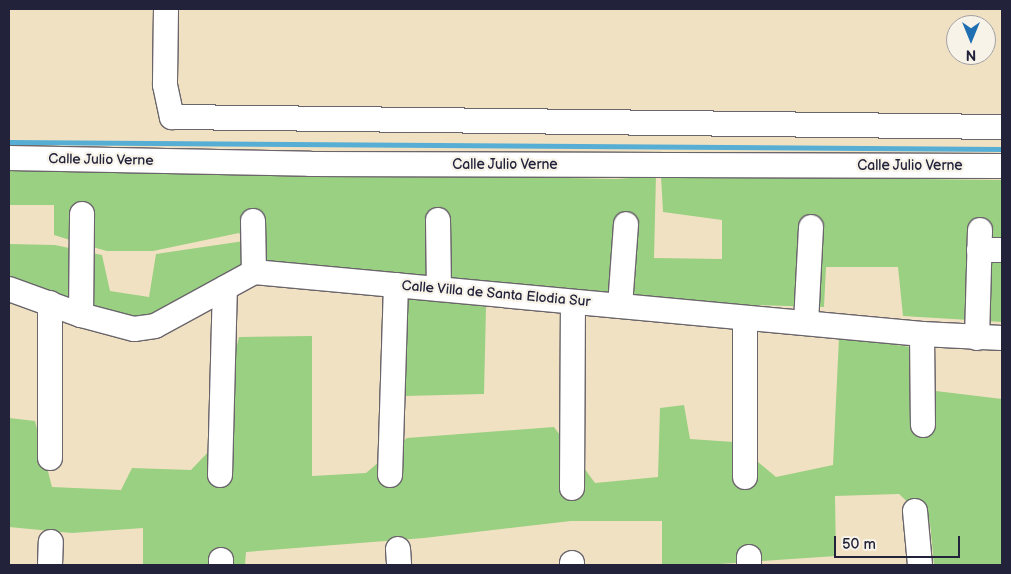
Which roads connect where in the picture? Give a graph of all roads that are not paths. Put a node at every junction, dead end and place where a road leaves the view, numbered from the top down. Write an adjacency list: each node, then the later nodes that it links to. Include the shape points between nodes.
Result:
1 (166, 9): 2 (street, via 165,85 172,117)
2 (1002, 127)
3 (9, 158): 4 (street, Calle Julio Verne, via 310,164)
4 (1002, 166)
5 (82, 214): 19 (street)
6 (438, 220): 15 (street)
7 (253, 221): 11 (street)
8 (626, 224): 18 (street)
9 (811, 227): 21 (street)
10 (987, 243): 23 (street)
11 (254, 272): 12 (street, Calle Villa de Santa Elodia Sur); 13 (street)
12 (396, 285): 15 (street, Calle Villa de Santa Elodia Sur); 28 (street)
13 (224, 288): 19 (street, via 155,326 134,329); 27 (street)
14 (9, 289): 17 (street)
15 (439, 289): 16 (street, Calle Villa de Santa Elodia Sur)
16 (573, 302): 18 (street, Calle Villa de Santa Elodia Sur); 30 (street)
17 (50, 303): 19 (street); 26 (street)
18 (620, 306): 20 (street, Calle Villa de Santa Elodia Sur)
19 (81, 315)
20 (745, 318): 21 (street, Calle Villa de Santa Elodia Sur); 29 (street)
21 (806, 323): 22 (street, Calle Villa de Santa Elodia Sur)
22 (922, 334): 23 (street, Calle Villa de Santa Elodia Sur); 25 (street)
23 (977, 338): 24 (street, Calle Villa de Santa Elodia Sur)
24 (1002, 338)
25 (923, 425)
26 (50, 458)
27 (220, 475)
28 (390, 475)
29 (745, 477)
30 (572, 488)
31 (916, 511): 32 (street)
32 (920, 565)

